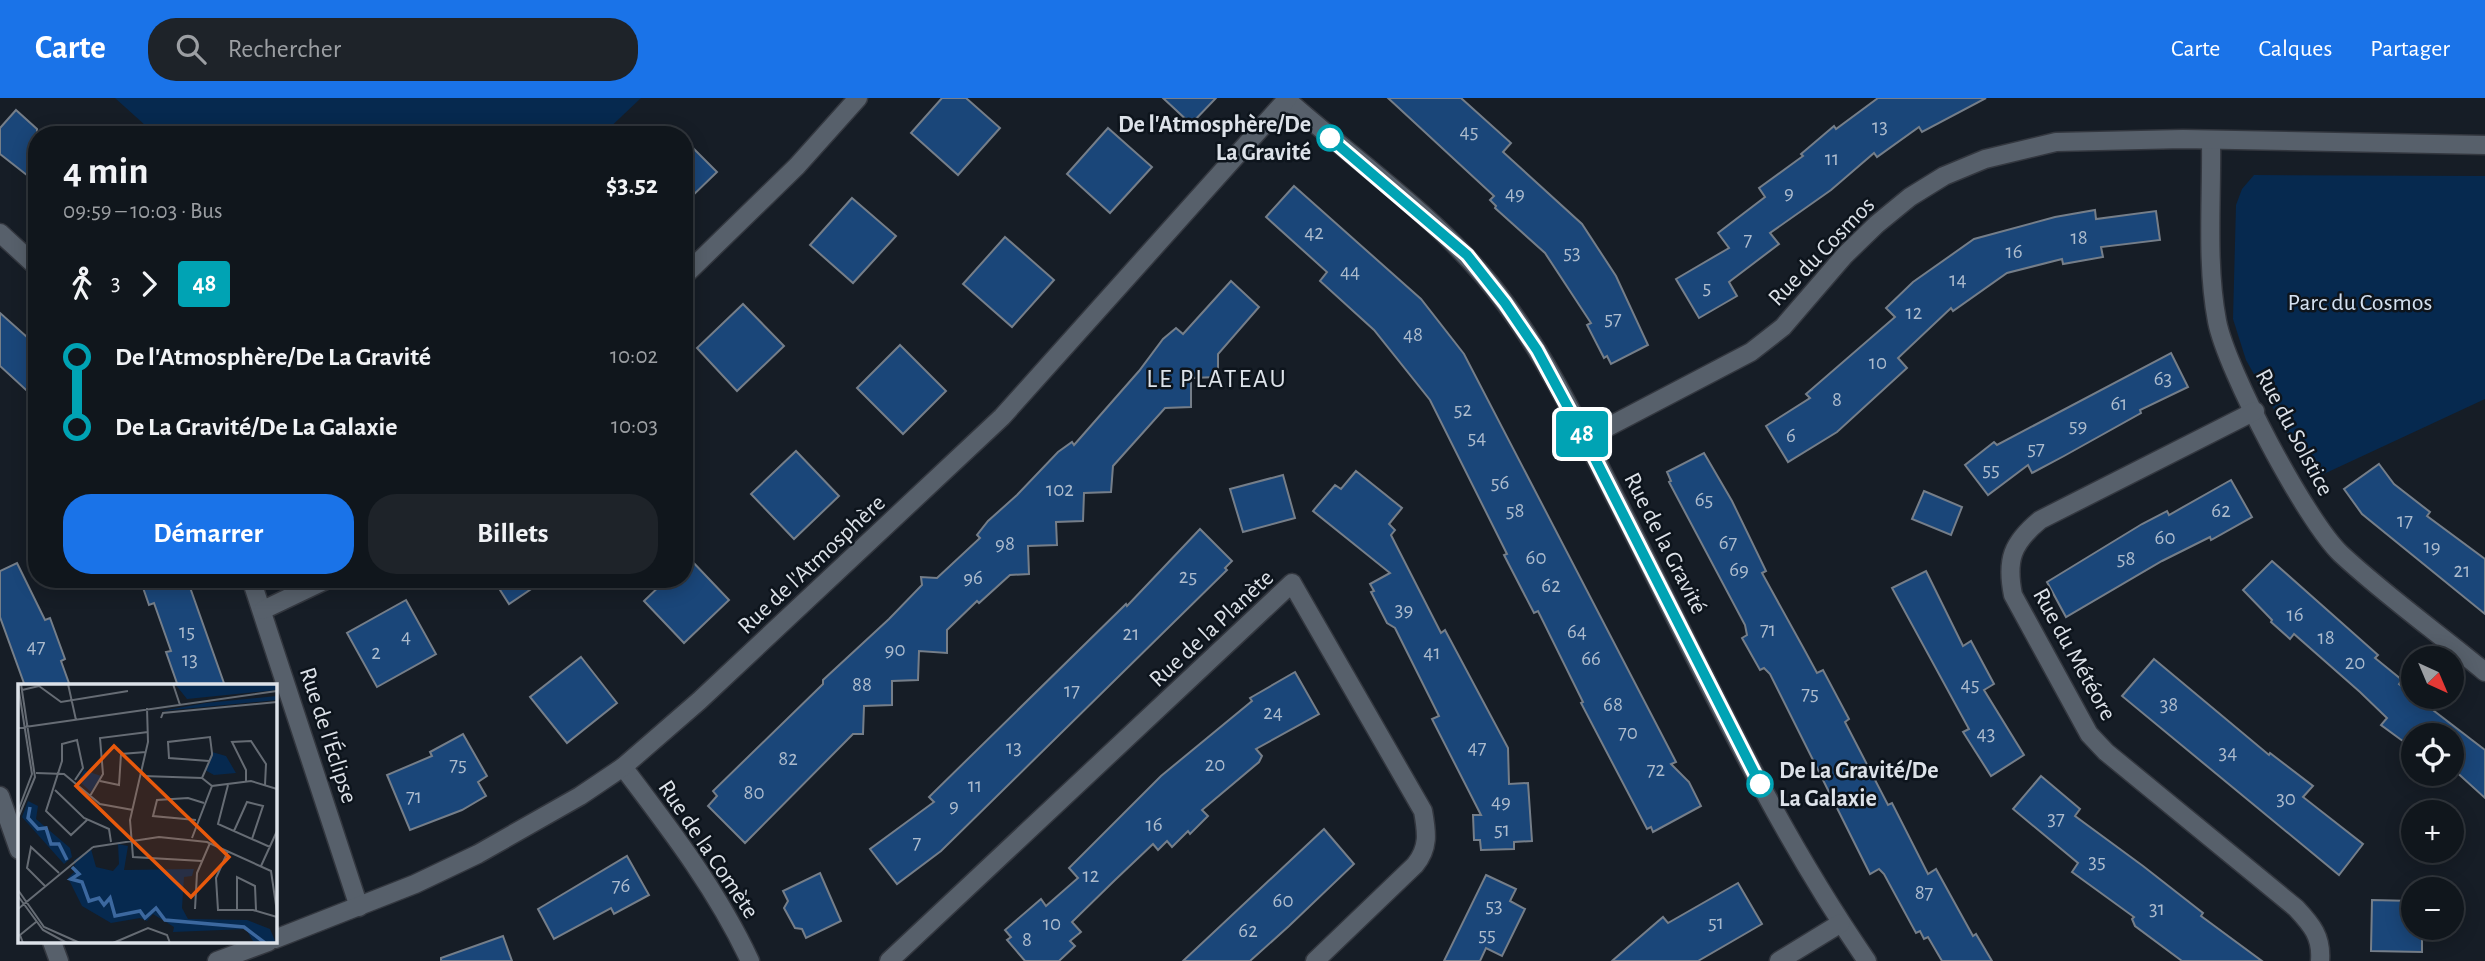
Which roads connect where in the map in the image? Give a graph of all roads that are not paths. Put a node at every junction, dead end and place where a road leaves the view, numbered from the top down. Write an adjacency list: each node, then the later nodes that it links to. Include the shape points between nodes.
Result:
1 (858, 98): 7 (street, via 797,166)
2 (1288, 99): 9 (street, Rue de la Gravité, via 1467,255 1537,350); 14 (street, Rue de l'Atmosphère, via 1002,417)
3 (2211, 141): 4 (street, Rue du Cosmos); 8 (street, Rue du Solstice, via 2217,321 2226,352); 9 (street, Rue du Cosmos, via 2056,142 2018,149 1944,176 1877,224 1783,327 1751,352)
4 (2485, 145)
5 (0, 233): 6 (street)
6 (28, 259)
7 (693, 267)
8 (2255, 411): 13 (street, Rue du Solstice, via 2312,517 2340,552); 29 (street, Rue du Météore, via 2040,520 2014,549 2010,577 2013,595 2089,734 2296,908 2321,944)
9 (1585, 439): 18 (street, Rue de la Gravité, via 1760,784)
10 (254, 588): 12 (street, Rue de l'Éclipse)
11 (309, 588): 12 (street)
12 (263, 610): 17 (street, Rue de l'Éclipse)
13 (2485, 672)
14 (623, 767): 17 (street, Rue de l'Atmosphère, via 478,854); 24 (street, Rue de la Comète, via 716,896)
15 (0, 796): 16 (street)
16 (18, 847)
17 (359, 907): 19 (street, Rue de l'Atmosphère)
18 (1841, 923): 27 (street); 28 (street, Rue de la Gravité)
19 (276, 939)
20 (53, 944): 22 (street)
21 (263, 944): 23 (street)
22 (59, 961)
23 (217, 961)
24 (750, 961)
25 (889, 961): 26 (street, Rue de la Planète, via 1292,583 1423,811 1427,832 1424,853 1415,865)
26 (1315, 961)
27 (1779, 961)
28 (1867, 961)
29 (2320, 961)

